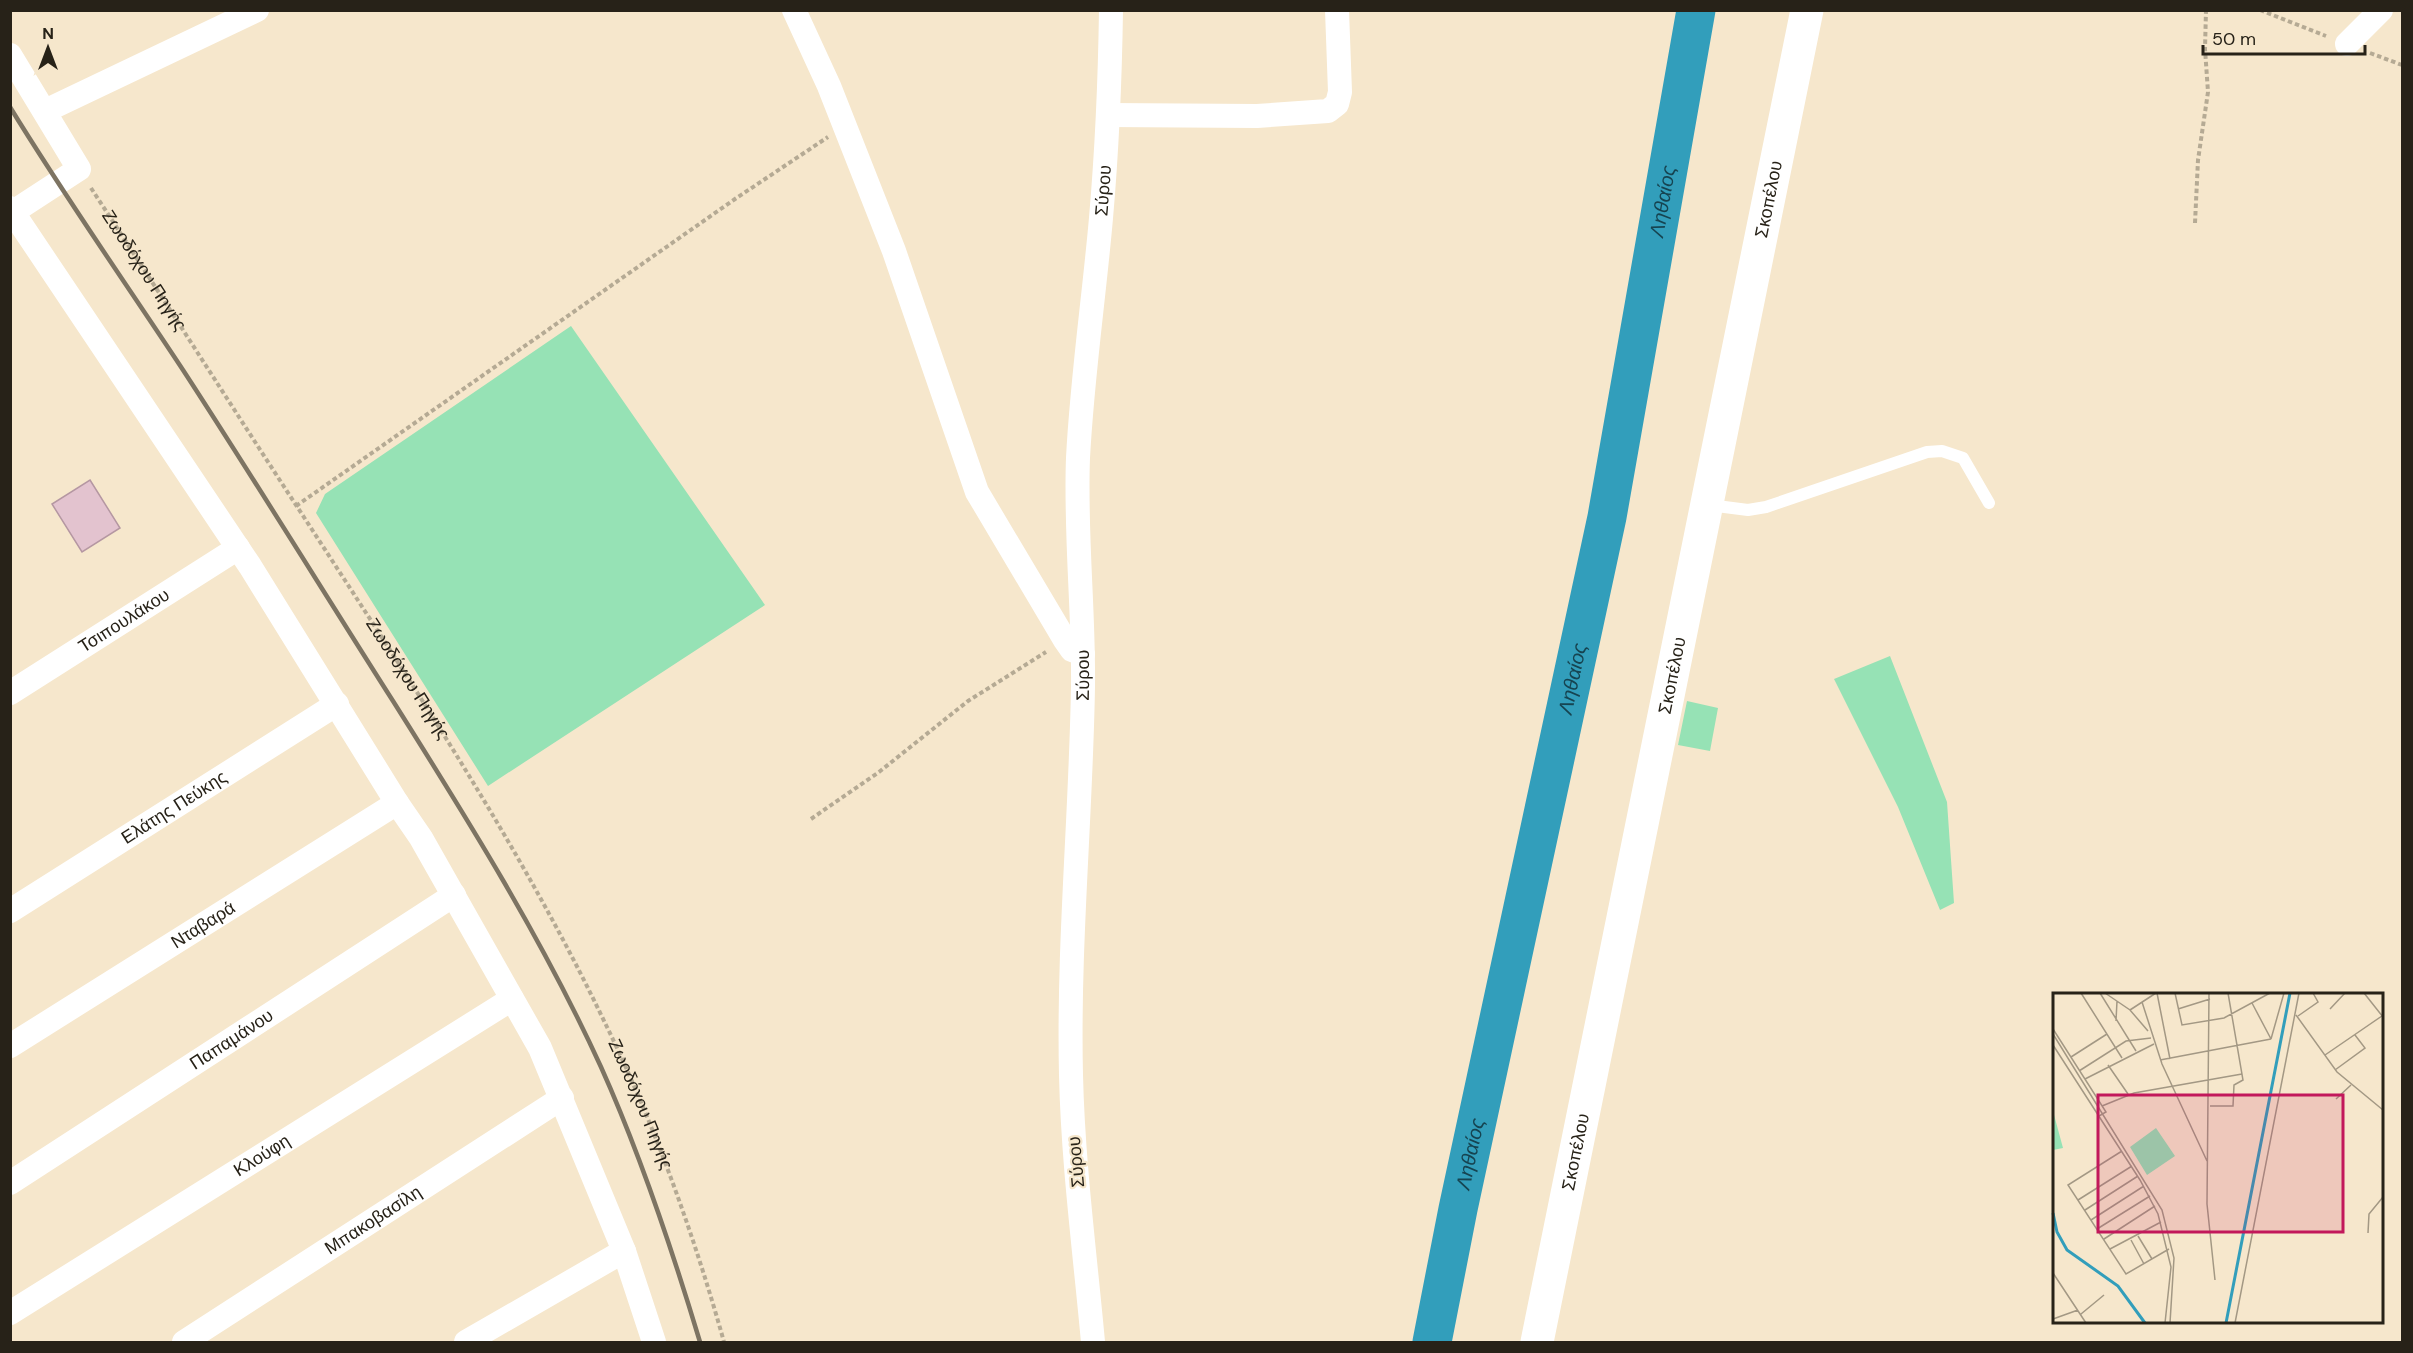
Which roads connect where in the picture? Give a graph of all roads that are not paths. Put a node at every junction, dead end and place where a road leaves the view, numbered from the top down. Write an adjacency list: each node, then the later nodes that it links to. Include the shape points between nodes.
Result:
1 (257, 10): 9 (street)
2 (794, 10): 15 (street, via 829,86 902,271 977,492)
3 (1111, 10): 10 (street, Σύρου)
4 (1337, 10): 10 (street, via 1340,92 1337,104 1328,111 1257,117)
5 (1807, 10): 13 (main road, Σκοπέλου)
6 (2381, 10): 7 (street)
7 (2347, 44)
8 (10, 55): 9 (street)
9 (45, 111): 11 (street, via 79,170)
10 (1108, 115): 15 (street, Σύρου, via 1078,464)
11 (12, 210): 14 (street)
12 (1989, 503): 13 (lane, via 1963,458 1942,451 1913,456 1766,507 1748,510)
13 (1708, 504): 31 (main road, Σκοπέλου)
14 (238, 548): 16 (street, Τσιπουλάκου); 17 (street)
15 (1074, 647): 30 (street, Σύρου, via 1082,738 1072,946 1071,1078)
16 (10, 693)
17 (337, 704): 18 (street); 20 (street, Ελάτης Πεύκης)
18 (397, 803): 19 (street); 22 (street, Νταβαρά)
19 (454, 895): 21 (street); 24 (street, Παπαμάνου)
20 (10, 911)
21 (512, 999): 23 (street); 26 (street, Κλούφη)
22 (10, 1046)
23 (562, 1098): 25 (street); 27 (street, Μπακοβασίλη)
24 (10, 1183)
25 (624, 1251): 28 (street); 29 (street)
26 (10, 1313)
27 (184, 1342)
28 (466, 1342)
29 (654, 1342)
30 (1093, 1342)
31 (1537, 1342)

